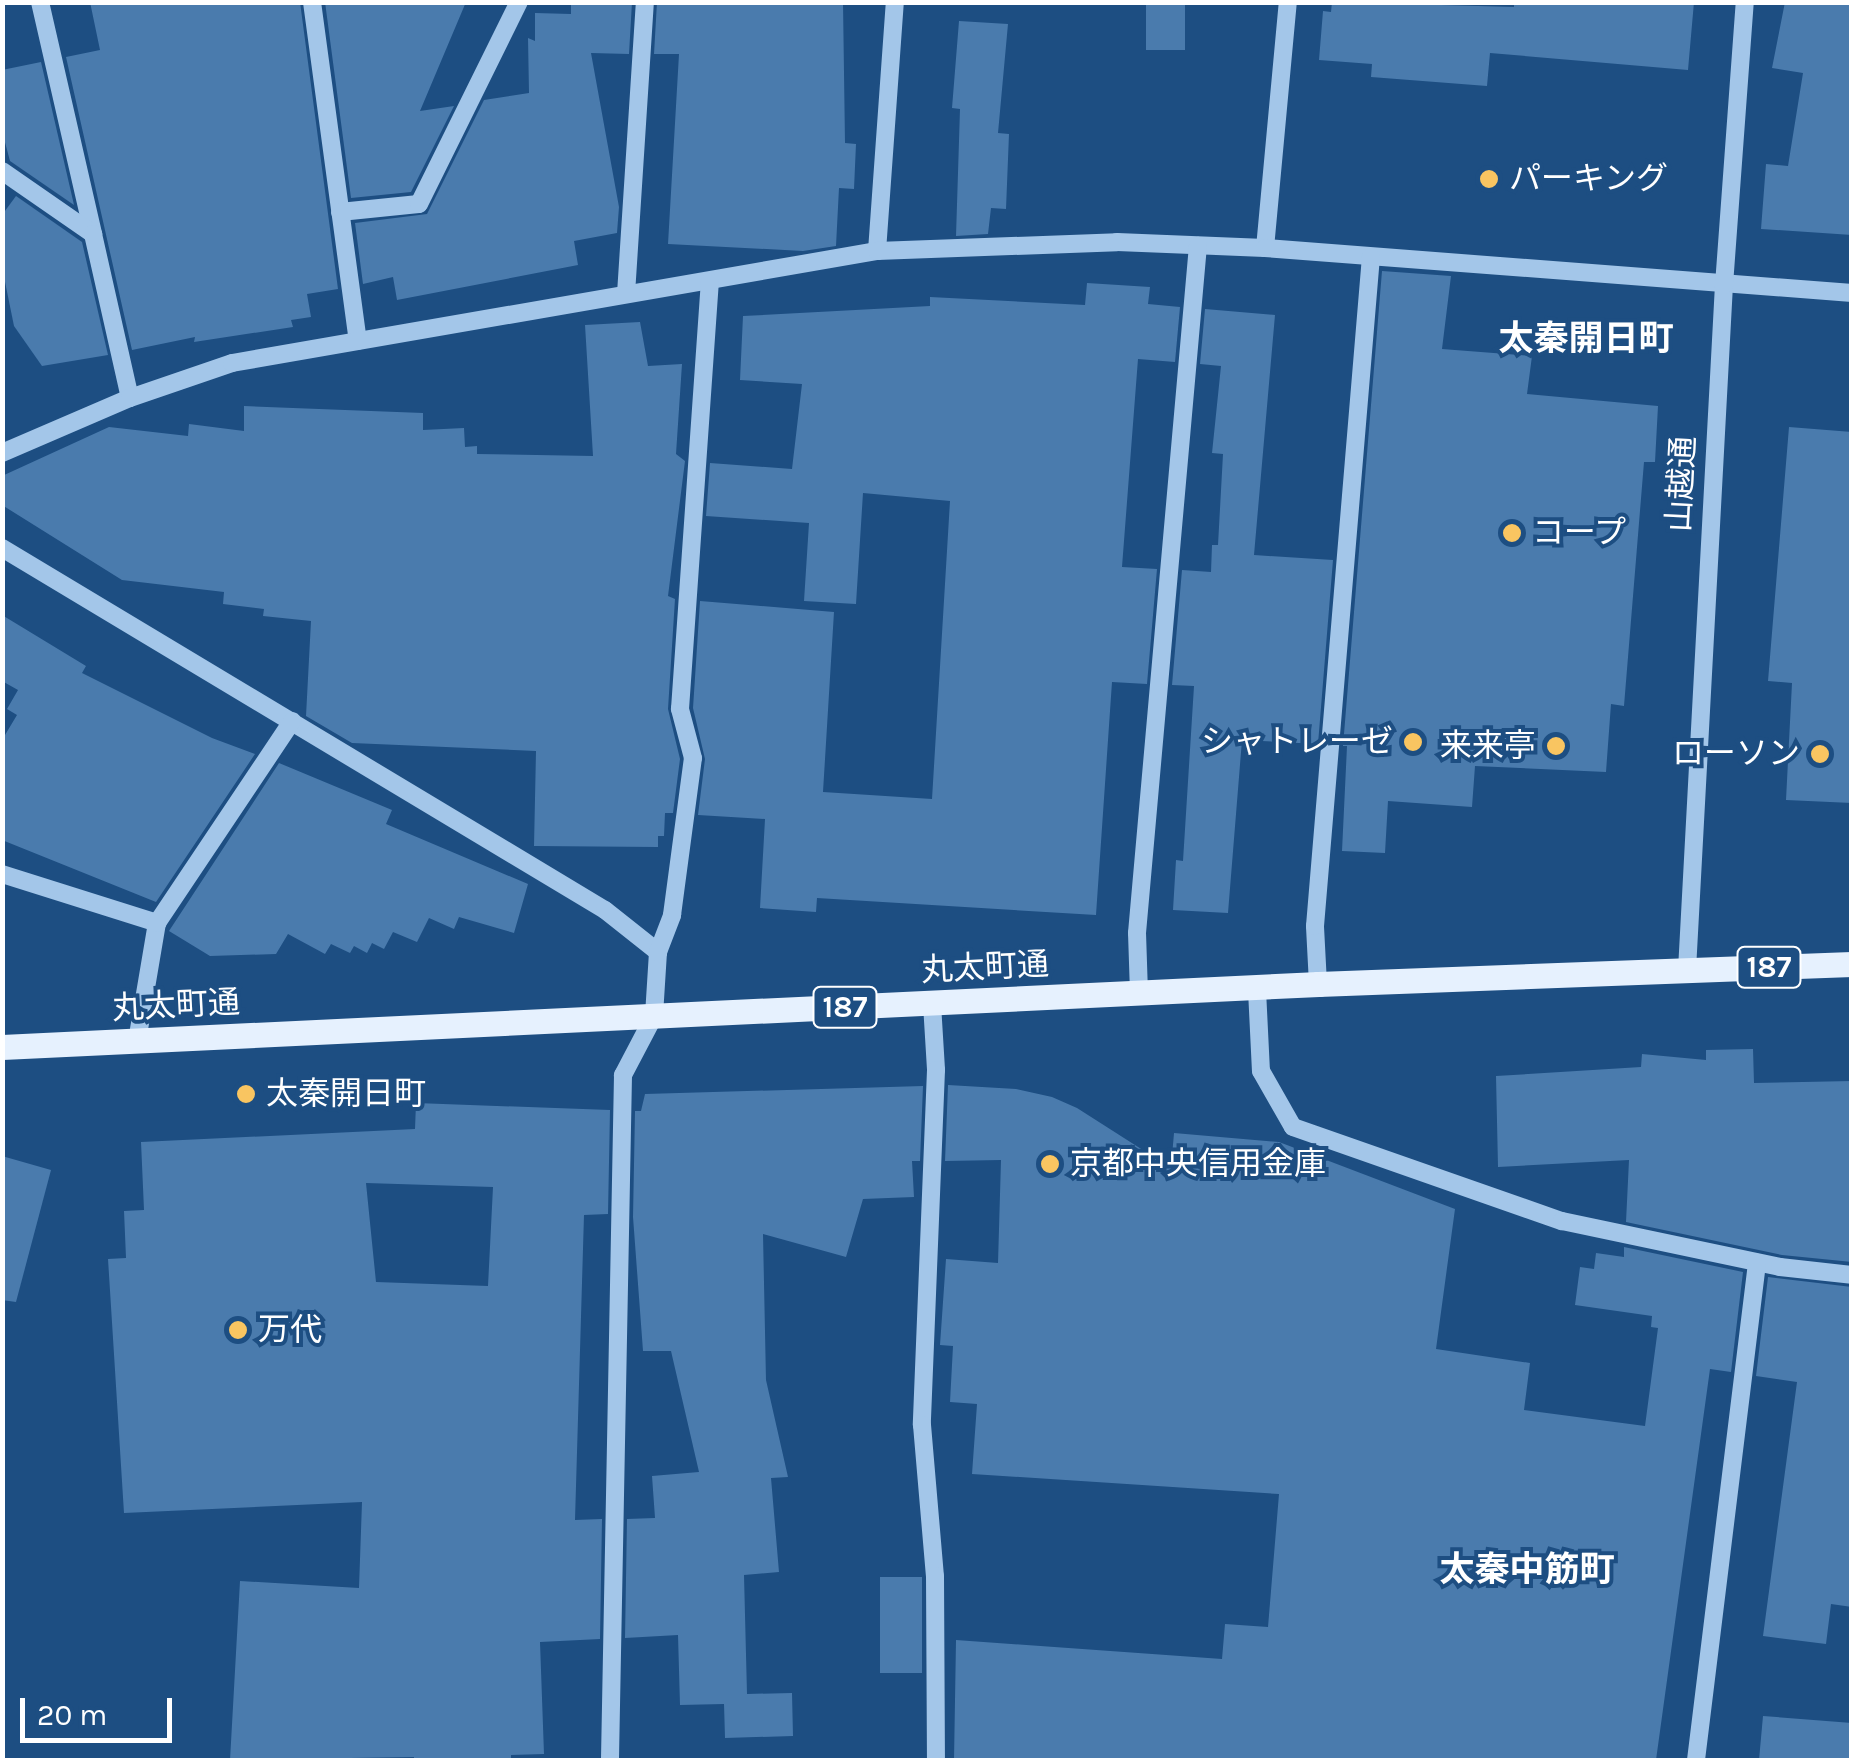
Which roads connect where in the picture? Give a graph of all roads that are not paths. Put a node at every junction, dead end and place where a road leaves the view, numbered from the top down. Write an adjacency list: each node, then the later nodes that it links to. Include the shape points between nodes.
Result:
1 (40, 2): 10 (street)
2 (312, 2): 9 (street)
3 (519, 2): 9 (street, via 419,204)
4 (645, 2): 18 (street)
5 (895, 2): 13 (street)
6 (1288, 2): 12 (street)
7 (1745, 2): 16 (street, 山越通)
8 (2, 170): 10 (street)
9 (340, 212): 19 (street)
10 (93, 234): 20 (street)
11 (1198, 246): 12 (street); 13 (street, via 1117,242); 31 (street, via 1137,933)
12 (1265, 248): 14 (street)
13 (877, 251): 15 (street)
14 (1371, 257): 16 (street); 29 (street, via 1315,926)
15 (710, 282): 18 (street); 26 (street, via 680,709 693,758 672,915)
16 (1724, 285): 17 (street); 28 (street, 山越通)
17 (1852, 293)
18 (626, 294): 19 (street)
19 (358, 341): 20 (street, via 232,364)
20 (130, 398): 21 (street)
21 (2, 453)
22 (2, 548): 23 (street)
23 (292, 721): 25 (street); 26 (street, via 605,910)
24 (2, 874): 25 (street)
25 (157, 923): 34 (street)
26 (658, 952): 33 (street)
27 (1852, 964): 28 (main road, 丸太町通 / 187)
28 (1686, 970): 29 (main road, 丸太町通 / 187)
29 (1318, 984): 30 (main road, 丸太町通 / 187)
30 (1257, 990): 31 (main road, 丸太町通 / 187); 36 (street, via 1261,1071 1293,1127 1562,1221)
31 (1139, 993): 32 (main road, 丸太町通 / 187)
32 (932, 1004): 33 (main road, 丸太町通 / 187); 39 (street, via 936,1070 922,1425 935,1576)
33 (654, 1016): 34 (main road, 丸太町通 / 187); 38 (street, via 623,1075)
34 (137, 1041): 35 (main road, 丸太町通 / 187)
35 (2, 1047)
36 (1757, 1263): 37 (street); 40 (street)
37 (1852, 1275)
38 (610, 1760)
39 (936, 1760)
40 (1696, 1760)

